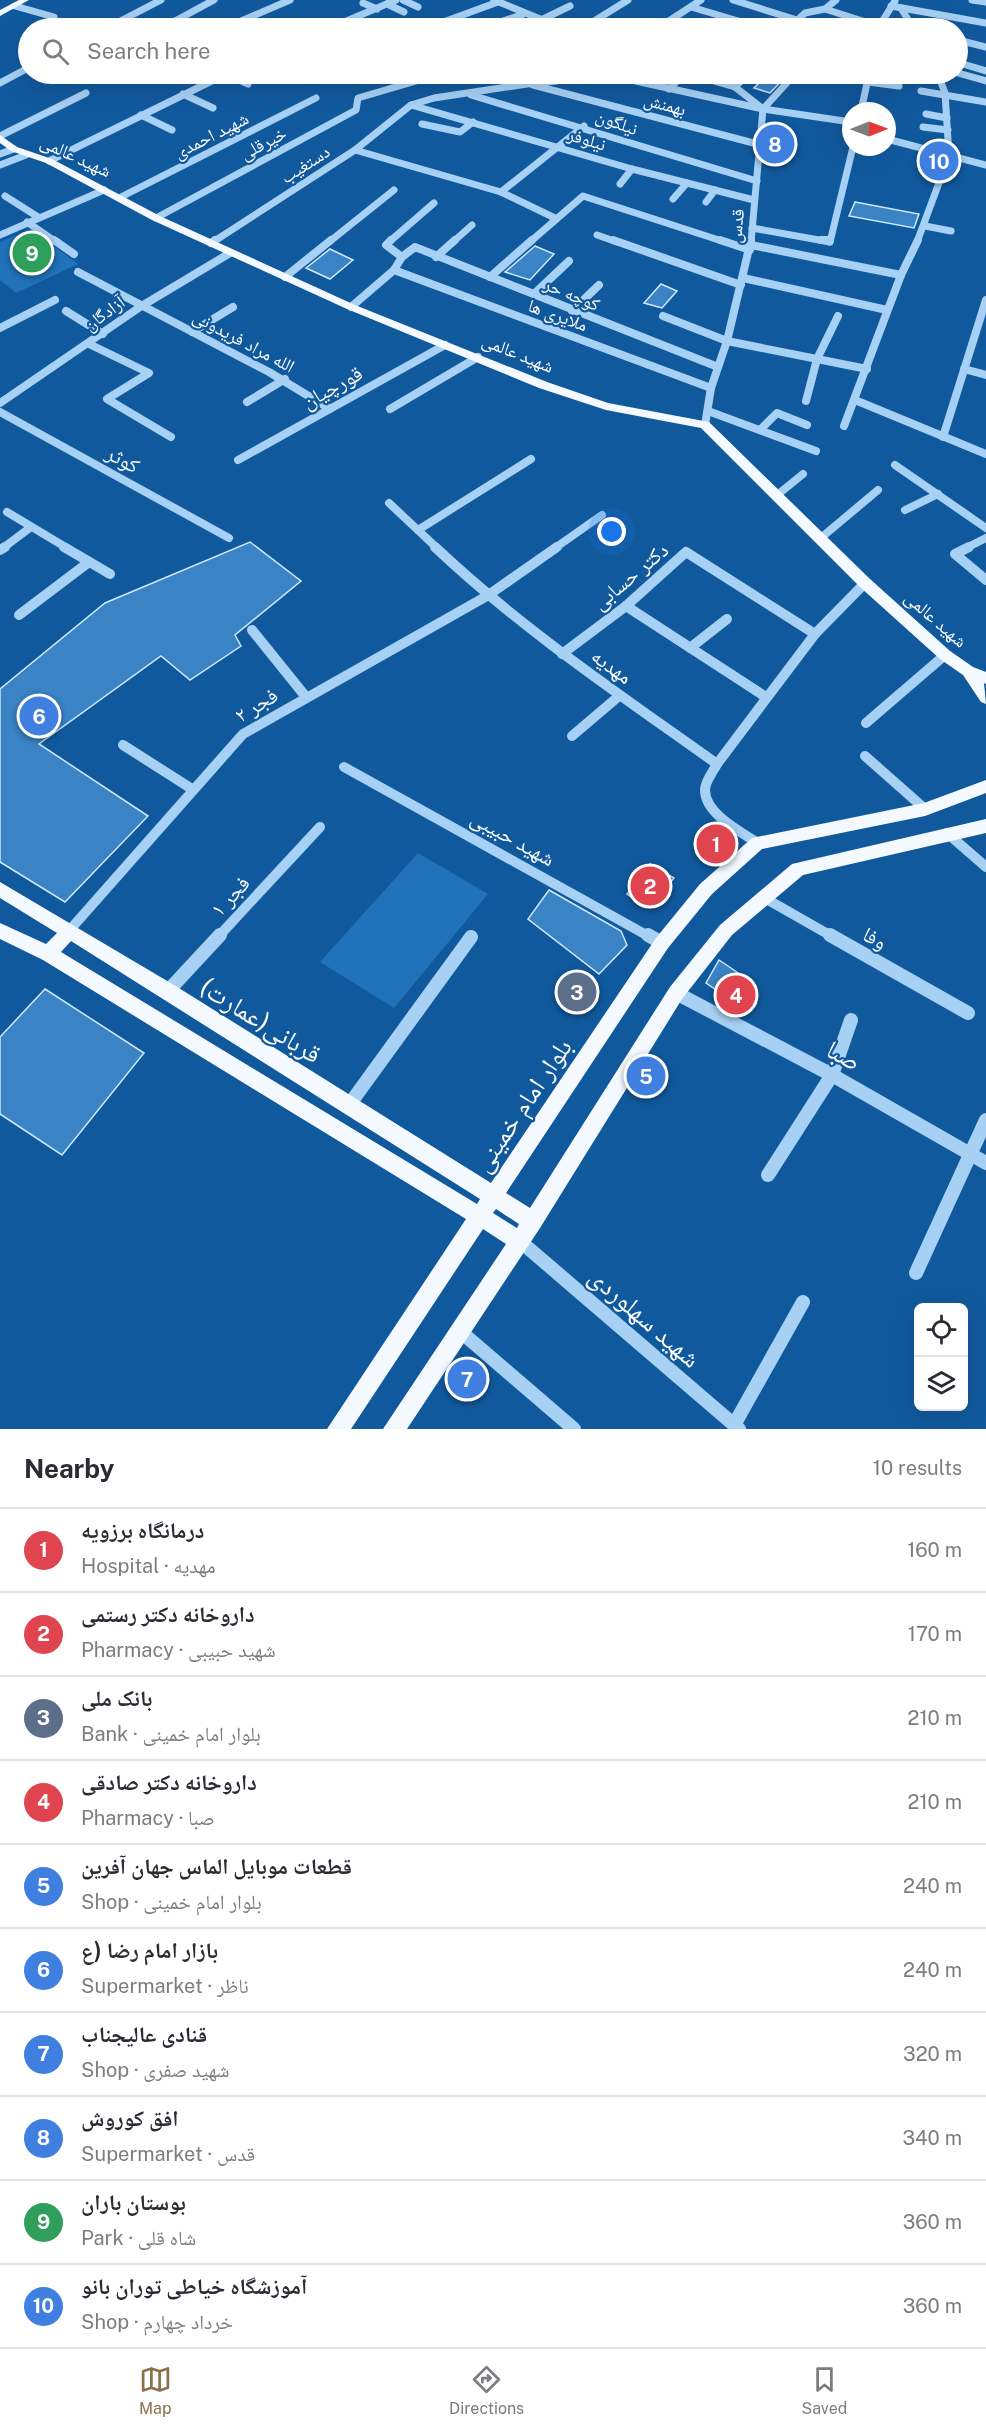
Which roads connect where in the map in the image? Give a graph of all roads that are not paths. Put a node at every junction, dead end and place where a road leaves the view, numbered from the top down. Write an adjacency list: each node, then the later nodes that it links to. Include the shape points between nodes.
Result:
1 (25, 0): 18 (main road)
2 (161, 0): 31 (street)
3 (214, 0): 32 (street)
4 (290, 0): 33 (street)
5 (396, 0): 17 (street)
6 (403, 0): 20 (street)
7 (628, 0): 40 (street)
8 (701, 0): 21 (street)
9 (733, 0): 22 (street)
10 (768, 0): 22 (street)
11 (836, 0): 25 (street)
12 (972, 0): 14 (street)
13 (496, 1): 29 (street); 36 (street)
14 (986, 2)
15 (363, 3): 24 (street)
16 (894, 3): 23 (street); 46 (street)
17 (387, 4): 24 (street); 26 (street)
18 (15, 6): 27 (main road); 30 (street)
19 (570, 6): 39 (street)
20 (418, 7)
21 (691, 7): 41 (street); 42 (street)
22 (757, 8): 43 (street)
23 (901, 8): 47 (street); 48 (street)
24 (377, 9): 28 (street)
25 (825, 9): 44 (street); 45 (street)
26 (405, 12)
27 (0, 13)
28 (367, 13): 34 (street); 35 (street)
29 (524, 14): 37 (street); 38 (street)
30 (54, 17)
31 (128, 18)
32 (181, 18)
33 (248, 18)
34 (355, 18)
35 (380, 18)
36 (453, 18)
37 (512, 18)
38 (535, 18)
39 (545, 18)
40 (599, 18)
41 (674, 18)
42 (728, 18)
43 (790, 18)
44 (799, 18)
45 (852, 18)
46 (884, 18)
47 (908, 18)
48 (958, 18)
49 (968, 20): 50 (street)
50 (986, 23)
51 (968, 42): 52 (street)
52 (986, 47)
53 (968, 66): 54 (street)
54 (986, 71)
55 (18, 73): 58 (street)
56 (968, 76): 57 (street)
57 (986, 81)
58 (0, 83)
59 (204, 84): 77 (street)
60 (405, 84): 120 (street, خیرقلی, via 358,98 357,110)
61 (527, 84): 75 (street); 96 (street, بهمنش)
62 (650, 84): 72 (street)
63 (674, 84): 72 (street)
64 (724, 84): 71 (street)
65 (738, 84): 71 (street)
66 (786, 84): 83 (street)
67 (868, 84): 79 (street)
68 (884, 84): 70 (street)
69 (942, 84): 76 (street)
70 (899, 86)
71 (735, 87): 83 (street)
72 (669, 88): 83 (street)
73 (921, 91): 76 (street)
74 (86, 93): 95 (street)
75 (465, 93): 81 (street); 90 (street, نیلگون)
76 (945, 93): 80 (street); 86 (street)
77 (183, 94): 82 (street); 85 (street)
78 (316, 98): 114 (street, شهید احمدی)
79 (863, 102)
80 (986, 102)
81 (411, 105): 88 (street, نیلوفر); 98 (street, دستغیب)
82 (213, 108)
83 (763, 110): 87 (street); 96 (street, قدس)
84 (926, 114): 86 (street)
85 (141, 115): 92 (street); 102 (street)
86 (947, 118): 93 (street)
87 (842, 121)
88 (473, 122): 89 (street, via 460,132); 97 (street, نیلوفر)
89 (422, 124)
90 (584, 126): 97 (street); 106 (street, نیلگون)
91 (923, 127): 93 (street)
92 (172, 130)
93 (948, 130): 101 (street)
94 (896, 141): 101 (street)
95 (3, 144): 99 (main road, شهید عالمی)
96 (761, 145): 106 (street, قدس)
97 (558, 146): 105 (street, نیلوفر); 112 (street)
98 (355, 150): 112 (street); 129 (street, دستغیب)
99 (26, 154): 102 (main road, شهید عالمی); 103 (street)
100 (851, 156): 125 (street, via 830,242)
101 (949, 156): 104 (street); 124 (street)
102 (49, 162): 109 (main road, شهید عالمی)
103 (0, 165)
104 (986, 165)
105 (632, 169): 107 (street, نیلوفر); 108 (street)
106 (757, 181): 116 (street, قدس)
107 (687, 183): 111 (street, نیلوفر); 115 (street)
108 (620, 184)
109 (104, 190): 114 (main road, شهید عالمی); 119 (street)
110 (394, 190): 139 (street)
111 (715, 190): 116 (street, نیلوفر); 117 (street)
112 (501, 192): 121 (street)
113 (5, 196): 119 (street)
114 (119, 198): 120 (main road, شهید عالمی)
115 (673, 199)
116 (754, 200): 125 (street, قدس)
117 (706, 202)
118 (435, 203): 133 (street, via 386,245)
119 (38, 217): 122 (street)
120 (156, 218): 129 (main road, شهید عالمی)
121 (555, 218): 130 (street, via 583,196); 140 (street)
122 (27, 222): 127 (street); 132 (street)
123 (472, 225): 134 (street)
124 (925, 226): 126 (street); 138 (street)
125 (752, 228): 130 (street, قدس)
126 (951, 231)
127 (0, 235)
128 (597, 235): 141 (street)
129 (212, 243): 131 (main road, شهید عالمی)
130 (750, 248): 138 (street); 141 (street, قدس)
131 (230, 253): 139 (main road, شهید عالمی); 148 (street, آزادگان)
132 (74, 254)
133 (402, 257): 134 (street, کوچه حر, via 415,247); 136 (street)
134 (435, 257): 140 (street, کوچه حر)
135 (569, 261): 143 (street)
136 (394, 270): 147 (street); 168 (street, ملایری ها)
137 (78, 272): 148 (street, الله مراد فریدونی)
138 (901, 275): 149 (street)
139 (285, 277): 147 (main road, شهید عالمی)
140 (490, 277): 143 (street, کوچه حر)
141 (742, 282): 149 (street); 158 (street, قدس)
142 (599, 285): 151 (street)
143 (534, 294): 151 (street, کوچه حر)
144 (55, 300): 155 (street)
145 (986, 300): 154 (street)
146 (233, 307): 156 (street)
147 (351, 307): 160 (main road, شهید عالمی)
148 (140, 308): 156 (street, الله مراد فریدونی); 157 (street, آزادگان)
149 (888, 310): 164 (street)
150 (66, 311): 157 (street)
151 (572, 311): 163 (street, کوچه حر)
152 (663, 316): 158 (street)
153 (838, 316): 162 (street)
154 (983, 323): 165 (street)
155 (0, 328)
156 (192, 332): 167 (street, الله مراد فریدونی)
157 (103, 334): 159 (street, آزادگان)
158 (728, 341): 162 (street); 163 (street, قدس)
159 (89, 344): 172 (street, آزادگان); 180 (street, via 149,373 107,399)
160 (445, 345): 161 (main road, شهید عالمی); 173 (street, قورچیان)
161 (478, 357): 174 (street); 176 (main road, شهید عالمی, via 606,406)
162 (817, 359): 164 (street); 170 (street)
163 (718, 367): 168 (street, قدس)
164 (867, 369): 169 (street)
165 (964, 369): 166 (street); 181 (street)
166 (986, 375)
167 (285, 379): 171 (street); 173 (street, الله مراد فریدونی)
168 (711, 388): 176 (street, قدس)
169 (855, 400): 178 (street); 181 (street)
170 (806, 401)
171 (247, 402)
172 (0, 403)
173 (330, 409): 185 (street, قورچیان)
174 (390, 409)
175 (0, 412): 199 (street, کوثر)
176 (706, 418): 179 (street); 190 (main road, شهید عالمی)
177 (807, 425): 179 (street, via 777,413)
178 (844, 426)
179 (760, 430): 182 (street)
180 (171, 437)
181 (943, 437): 183 (street)
182 (816, 452)
183 (986, 454)
184 (531, 459): 197 (street)
185 (238, 460)
186 (895, 465): 189 (street)
187 (803, 474): 190 (street)
188 (878, 489): 198 (street)
189 (938, 494): 192 (street); 196 (street)
190 (776, 496): 198 (main road, شهید عالمی)
191 (389, 503): 197 (street, مهدیه)
192 (905, 510)
193 (7, 512): 195 (street)
194 (602, 515): 206 (street, فجر ۲)
195 (31, 527): 201 (street); 202 (street)
196 (986, 528)
197 (418, 530): 206 (street, مهدیه)
198 (822, 537): 205 (main road, شهید عالمی)
199 (229, 538)
200 (986, 538): 204 (street, via 955,554)
201 (0, 550)
202 (89, 562): 203 (street); 208 (street)
203 (110, 574)
204 (986, 580)
205 (865, 583): 211 (street); 214 (main road, شهید عالمی)
206 (487, 596): 213 (street, مهدیه); 218 (street, فجر ۲)
207 (626, 606): 211 (street, دکتر حسابی, via 686,552); 212 (street); 213 (street, دکتر حسابی)
208 (19, 615)
209 (727, 619): 212 (street)
210 (252, 630): 218 (street)
211 (815, 634): 219 (street)
212 (690, 648): 219 (street)
213 (562, 654): 217 (street, مهدیه)
214 (945, 655): 215 (main road, شهید عالمی); 221 (street)
215 (968, 671): 216 (main road, شهید عالمی); 220 (main road, شهید عالمی)
216 (985, 677)
217 (620, 696): 222 (street); 225 (street, مهدیه)
218 (306, 697): 228 (street, فجر ۲, via 243,734)
219 (766, 697): 225 (street)
220 (986, 698)
221 (866, 723)
222 (572, 736)
223 (123, 745): 228 (street)
224 (865, 756): 229 (street)
225 (717, 764): 233 (street, via 705,788 707,801)
226 (344, 767): 240 (street, شهید حبیبی)
227 (986, 786): 229 (main road, بلوار امام خمینی)
228 (192, 789): 238 (street, فجر ۲)
229 (925, 809): 233 (main road, بلوار امام خمینی)
230 (986, 826): 232 (main road)
231 (320, 827): 242 (street, فجر ۱)
232 (946, 833): 234 (street); 236 (main road, via 798,869)
233 (758, 843): 240 (main road, بلوار امام خمینی, via 706,889)
234 (986, 867)
235 (0, 889): 238 (main road, (عمارت)قربانی)
236 (763, 897): 243 (main road, via 726,930); 244 (street, وفا)
237 (0, 931): 241 (main road)
238 (68, 932): 241 (main road); 242 (main road, (عمارت)قربانی)
239 (471, 937): 247 (street)
240 (662, 943): 252 (main road, بلوار امام خمینی)
241 (49, 954): 253 (main road)
242 (168, 991): 247 (main road, (عمارت)قربانی)
243 (676, 993): 246 (street, صبا); 254 (main road)
244 (968, 1013)
245 (851, 1020): 246 (street)
246 (832, 1075): 249 (street, صبا); 251 (street)
247 (349, 1105): 252 (main road, (عمارت)قربانی)
248 (986, 1120): 249 (street)
249 (969, 1153): 250 (street, صبا); 256 (street)
250 (986, 1163)
251 (768, 1175)
252 (494, 1195): 253 (main road, بلوار امام خمینی); 254 (main road, (عمارت)قربانی)
253 (480, 1218): 255 (main road); 260 (main road, بلوار امام خمینی)
254 (533, 1221): 255 (main road)
255 (520, 1240): 258 (main road); 259 (street, شهید سهلوردی)
256 (916, 1273)
257 (803, 1302): 259 (street)
258 (460, 1331): 261 (main road); 262 (street)
259 (737, 1427)
260 (338, 1429)
261 (394, 1429)
262 (574, 1429)

